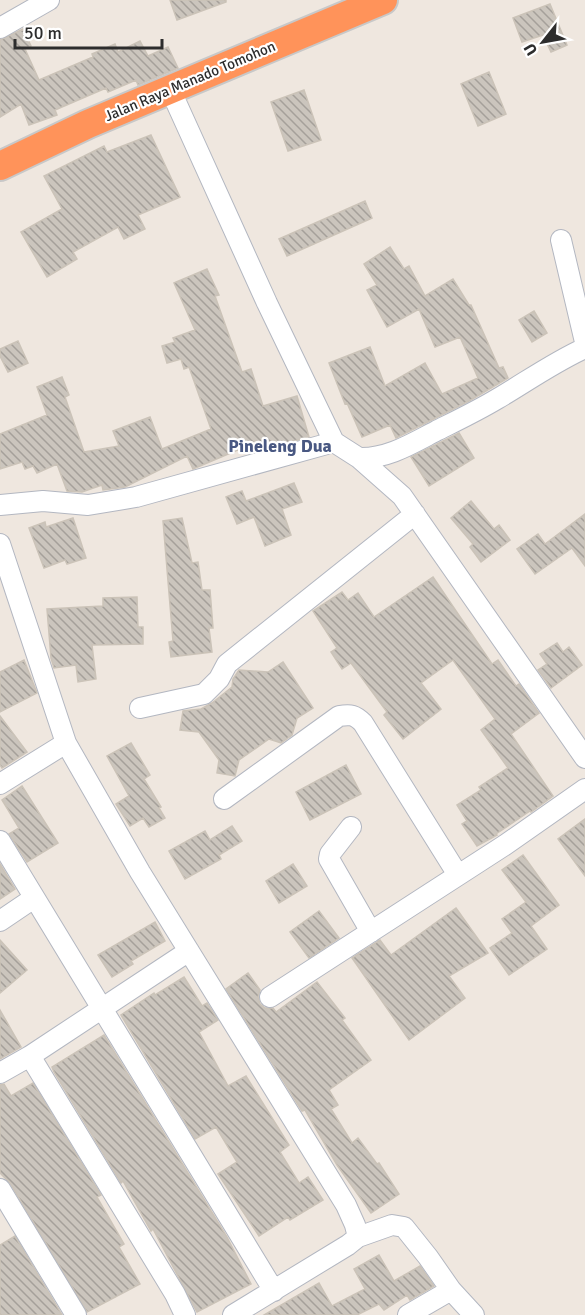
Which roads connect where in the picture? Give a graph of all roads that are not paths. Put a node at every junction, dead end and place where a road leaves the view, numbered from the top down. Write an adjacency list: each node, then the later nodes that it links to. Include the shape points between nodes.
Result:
1 (49, 0): 3 (street)
2 (383, 0): 4 (highway, Jalan Raya Manado Tomohon)
3 (0, 28)
4 (170, 89): 5 (highway, Jalan Raya Manado Tomohon); 9 (street)
5 (0, 166)
6 (561, 240): 7 (street)
7 (585, 342)
8 (585, 348): 10 (street, via 411,444 373,459)
9 (334, 442): 10 (street); 11 (street, via 136,497 88,505 43,501)
10 (358, 458): 12 (street, via 391,484)
11 (0, 505)
12 (415, 514): 14 (street, via 227,664 204,694); 16 (street)
13 (0, 544): 15 (street)
14 (140, 708)
15 (66, 743): 17 (street); 26 (street)
16 (585, 758)
17 (0, 784)
18 (585, 789): 22 (street)
19 (224, 799): 22 (street, via 339,716 350,714 363,723)
20 (351, 827): 25 (street, via 329,859)
21 (0, 841): 23 (street)
22 (458, 875): 25 (street)
23 (34, 898): 24 (street); 28 (street)
24 (1, 919)
25 (371, 932): 27 (street)
26 (189, 951): 28 (street); 32 (street, via 346,1205)
27 (270, 997)
28 (101, 1009): 29 (street); 34 (street)
29 (30, 1056): 30 (street); 36 (street)
30 (0, 1073)
31 (0, 1189): 35 (street)
32 (358, 1237): 33 (street, via 392,1225 404,1227); 34 (street)
33 (451, 1290): 38 (street); 39 (street)
34 (274, 1291): 37 (street)
35 (76, 1315)
36 (185, 1315)
37 (233, 1315)
38 (408, 1315)
39 (474, 1315)

